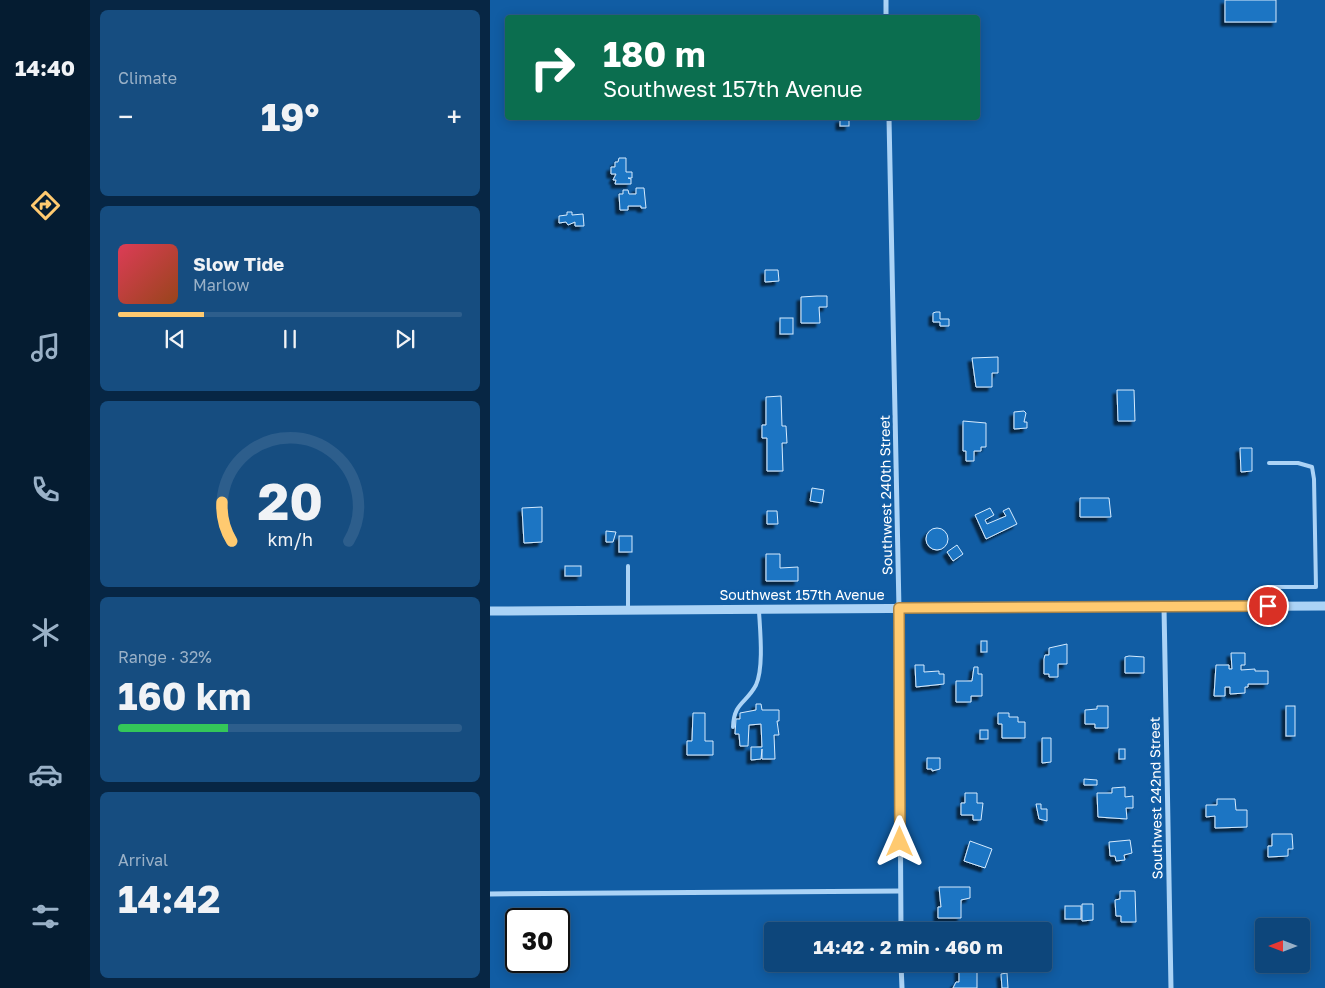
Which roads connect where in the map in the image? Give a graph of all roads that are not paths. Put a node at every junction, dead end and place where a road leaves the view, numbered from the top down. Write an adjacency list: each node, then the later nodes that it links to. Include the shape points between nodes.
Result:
1 (886, 0): 2 (street)
2 (886, 15)
3 (889, 120): 10 (street, Southwest 240th Street)
4 (1269, 463): 7 (lane, via 1298,463 1312,467 1316,588 1268,587)
5 (628, 566): 11 (lane)
6 (490, 604): 13 (street)
7 (1268, 606): 8 (street, Southwest 157th Avenue); 9 (street, Southwest 157th Avenue)
8 (1325, 606)
9 (1164, 607): 10 (street, Southwest 157th Avenue); 20 (street, Southwest 242nd Street)
10 (899, 608): 12 (street, Southwest 157th Avenue); 15 (street, Southwest 240th Street)
11 (628, 610): 12 (street, Southwest 157th Avenue); 13 (street, Southwest 157th Avenue)
12 (759, 610): 14 (lane, via 760,672 756,684 733,713)
13 (490, 611)
14 (733, 727)
15 (900, 891): 16 (street); 17 (street, Southwest 240th Street)
16 (490, 894)
17 (901, 922)
18 (901, 972): 19 (street)
19 (902, 988)
20 (1171, 988)

